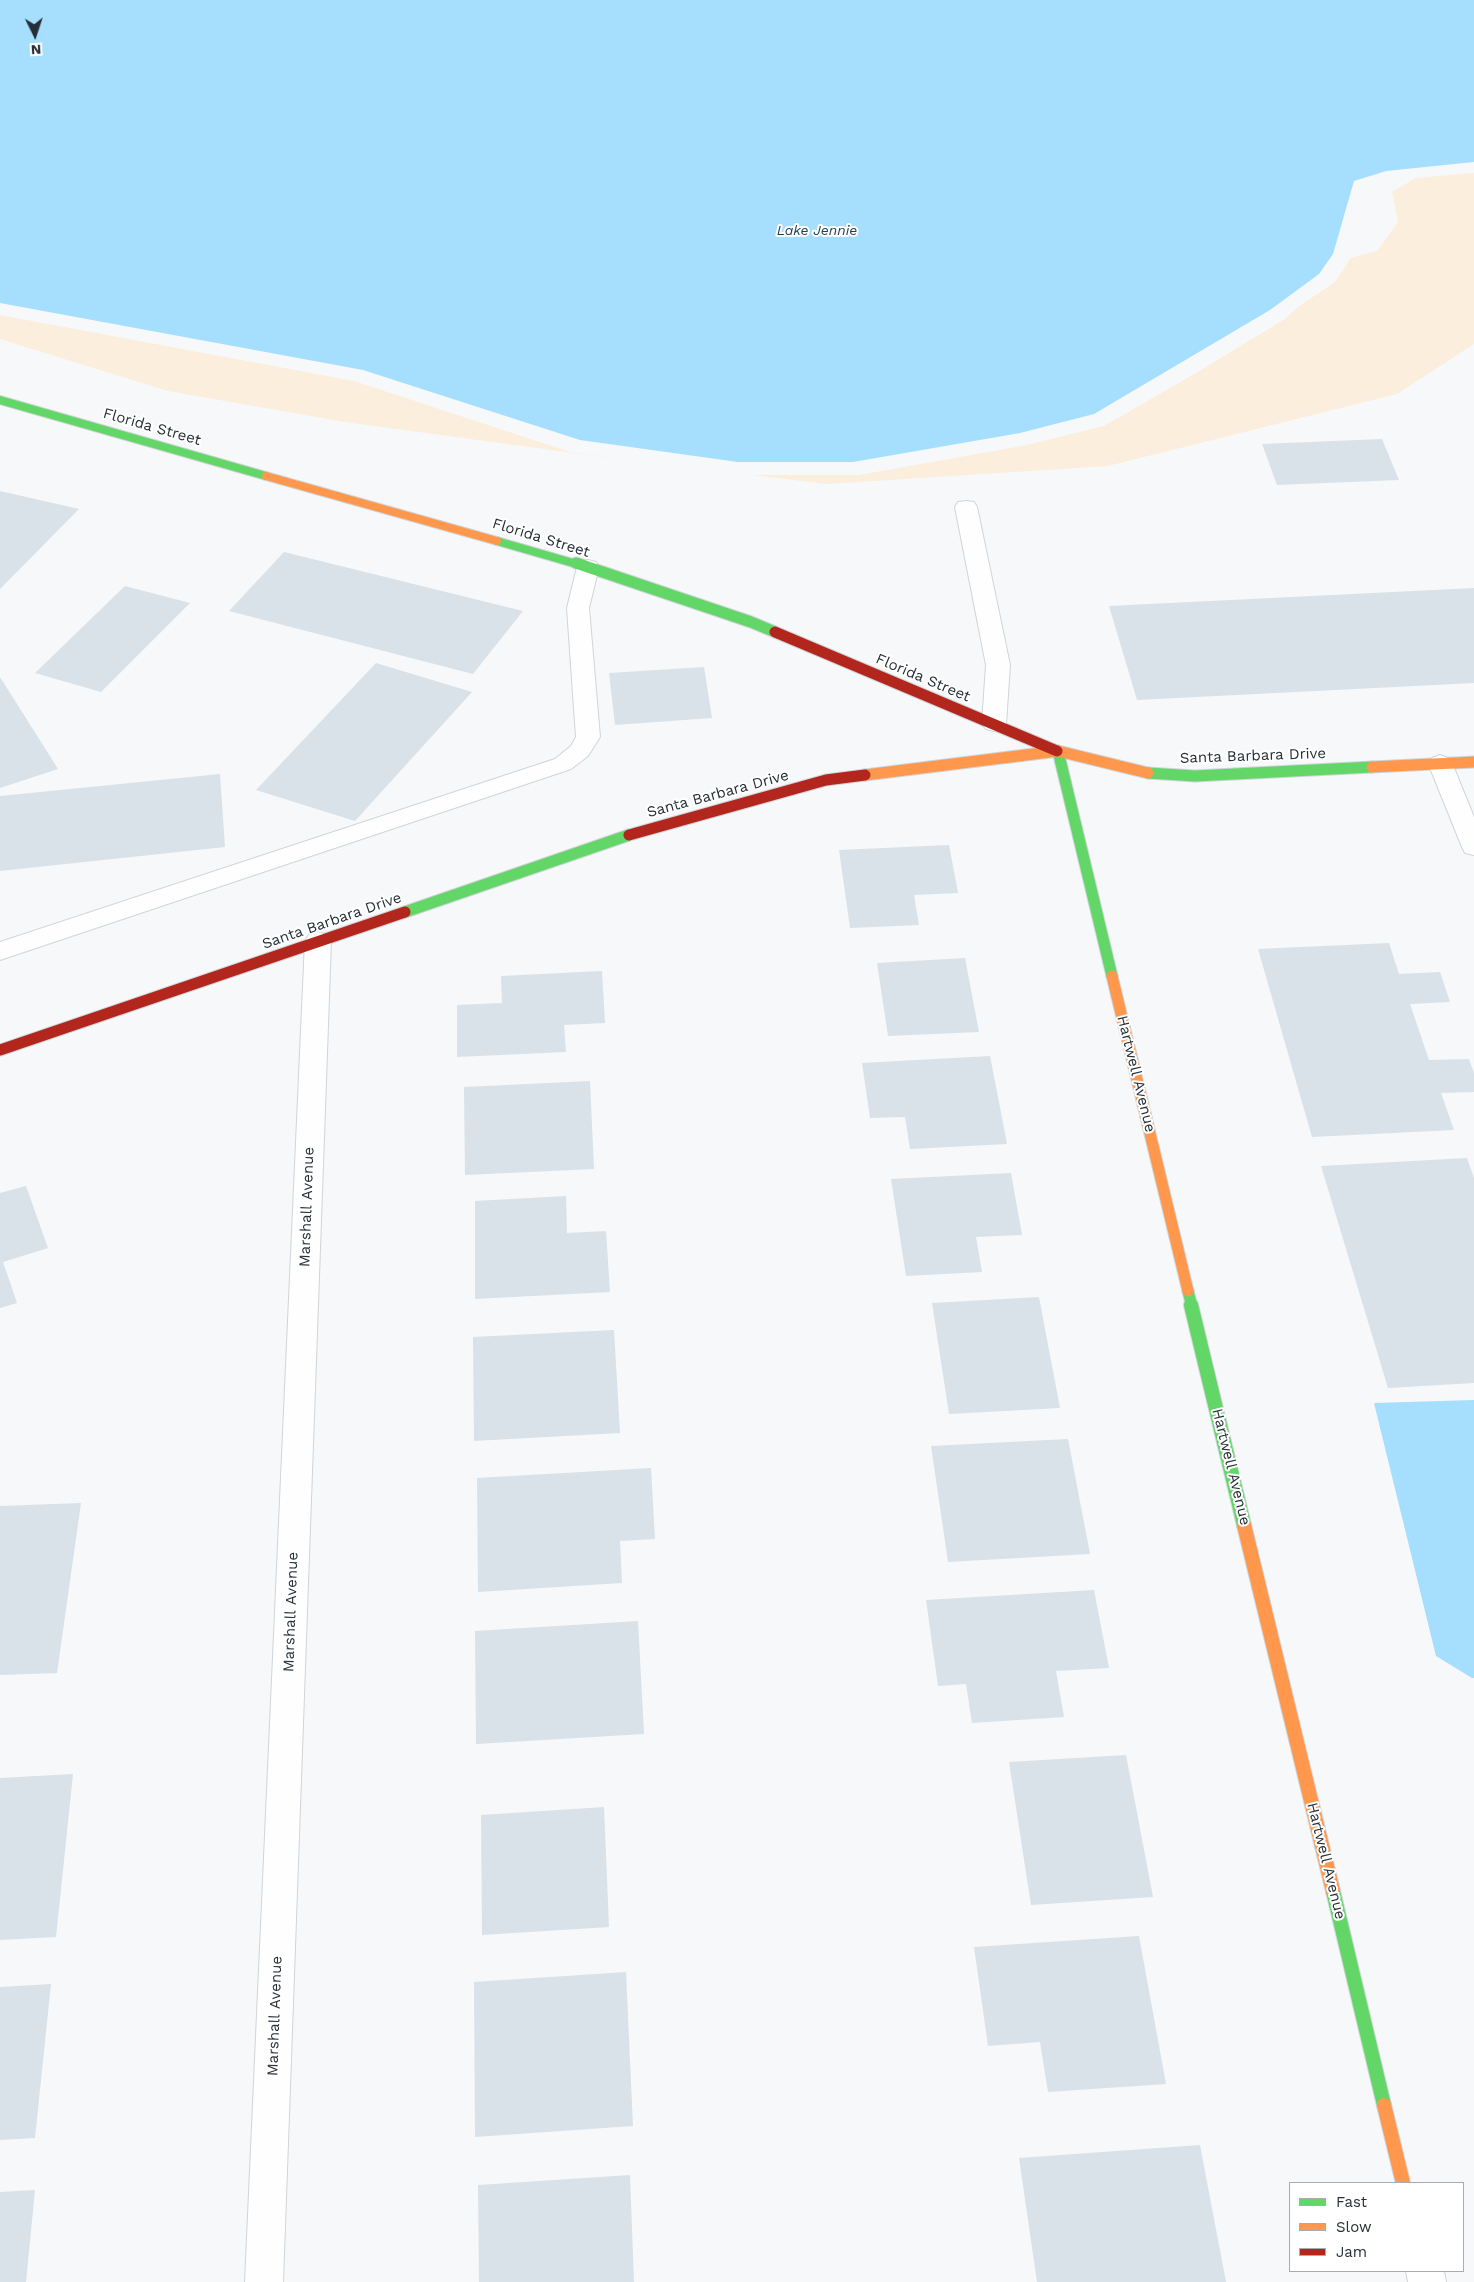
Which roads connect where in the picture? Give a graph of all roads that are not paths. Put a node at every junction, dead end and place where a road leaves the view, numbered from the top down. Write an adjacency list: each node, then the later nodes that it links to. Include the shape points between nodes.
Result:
1 (0, 400): 3 (street, Florida Street)
2 (966, 506): 4 (street, via 998,665)
3 (588, 567): 4 (street, Florida Street, via 751,622); 10 (street, via 578,608 588,737 580,751 563,764)
4 (994, 724): 5 (street, Florida Street)
5 (1058, 751): 7 (street, Santa Barbara Drive, via 1138,772 1195,776); 9 (street, Santa Barbara Drive, via 826,780 652,827); 12 (street, Hartwell Avenue)
6 (1474, 762): 7 (street, Santa Barbara Drive)
7 (1440, 763): 8 (street)
8 (1474, 847)
9 (318, 941): 11 (street, Santa Barbara Drive); 13 (street, Marshall Avenue)
10 (0, 951)
11 (0, 1050)
12 (1404, 2182)
13 (264, 2282)

